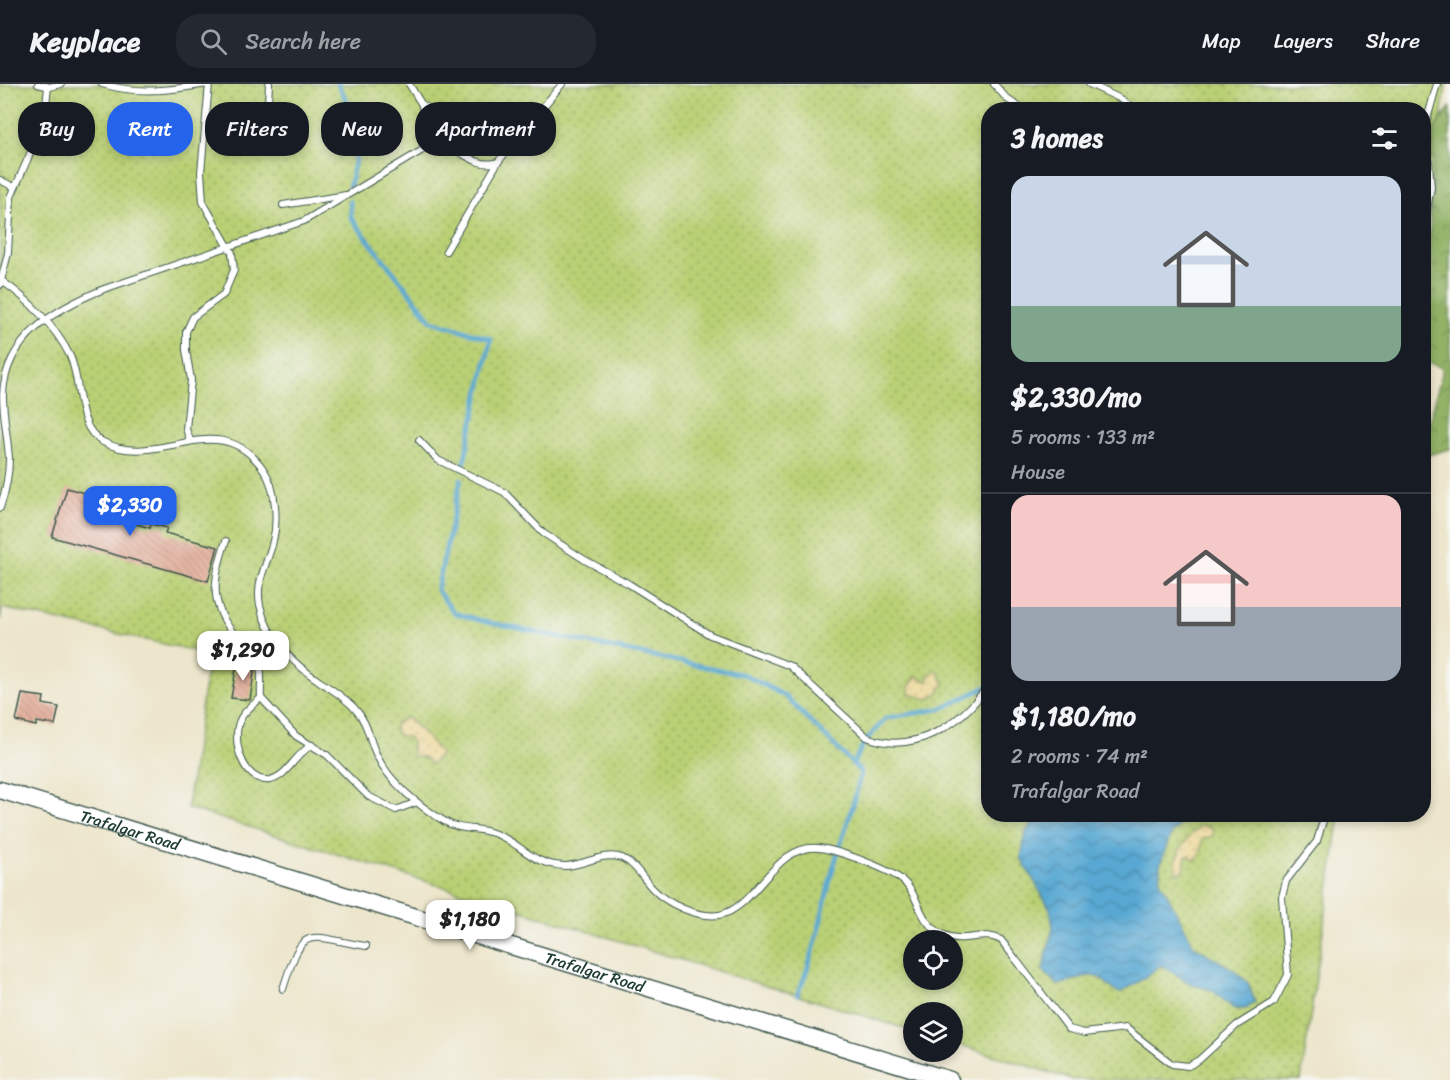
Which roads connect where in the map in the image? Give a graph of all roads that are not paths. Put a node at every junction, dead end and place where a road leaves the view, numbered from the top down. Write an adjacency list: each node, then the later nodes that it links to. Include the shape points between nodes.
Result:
1 (38, 84): 11 (lane)
2 (61, 84): 11 (lane)
3 (102, 84): 4 (lane, via 157,92)
4 (209, 84): 24 (lane, via 201,172 203,202)
5 (269, 84): 12 (lane)
6 (409, 84): 13 (lane)
7 (562, 84): 19 (lane)
8 (994, 84): 14 (lane)
9 (1089, 84): 15 (lane)
10 (1437, 84): 16 (lane)
11 (48, 87): 21 (lane, via 44,122)
12 (268, 102)
13 (420, 102)
14 (1012, 102)
15 (1125, 102)
16 (1431, 105)
17 (415, 155): 22 (lane)
18 (466, 156): 19 (lane, via 488,165)
19 (498, 162): 25 (lane)
20 (0, 180): 21 (lane)
21 (14, 187): 26 (lane)
22 (350, 194): 23 (lane); 24 (lane, via 304,221)
23 (284, 205)
24 (229, 247): 27 (lane, via 104,289); 28 (lane, via 234,270 229,286 193,317 186,332 191,380 186,429)
25 (446, 251)
26 (1, 283): 27 (lane, via 21,295)
27 (44, 320): 28 (lane, via 72,359 86,421 98,440 140,452); 30 (lane, via 19,347 3,393 9,460)
28 (190, 440): 36 (lane, via 230,442 248,453 265,471 273,494 275,524 259,583 260,605 267,625 297,664 360,714 383,767)
29 (419, 440): 32 (lane, via 438,460 504,492 543,532 585,560 710,634 790,666 867,737 889,743 940,731 969,711)
30 (0, 508)
31 (226, 541): 33 (lane, via 214,576 215,594 228,626 258,658)
32 (981, 695)
33 (261, 698): 34 (lane, via 296,736); 34 (lane, via 241,717 238,728 241,758 252,774 267,780 276,778 302,750)
34 (312, 745): 36 (lane, via 368,796 396,810)
35 (0, 790): 40 (main road, Trafalgar Road)
36 (417, 802): 37 (lane, via 454,827 501,836 539,860 570,866 620,857 671,903 708,915 732,910 784,860 808,848 822,848 887,870 905,882 918,911 940,932 960,939 989,935 1001,940 1069,1029 1084,1034 1126,1028 1181,1067 1199,1060 1237,1025 1280,995 1288,975 1282,897 1292,869 1317,841)
37 (1323, 822)
38 (366, 946): 39 (lane, via 313,937 300,944)
39 (283, 988)
40 (950, 1080)

